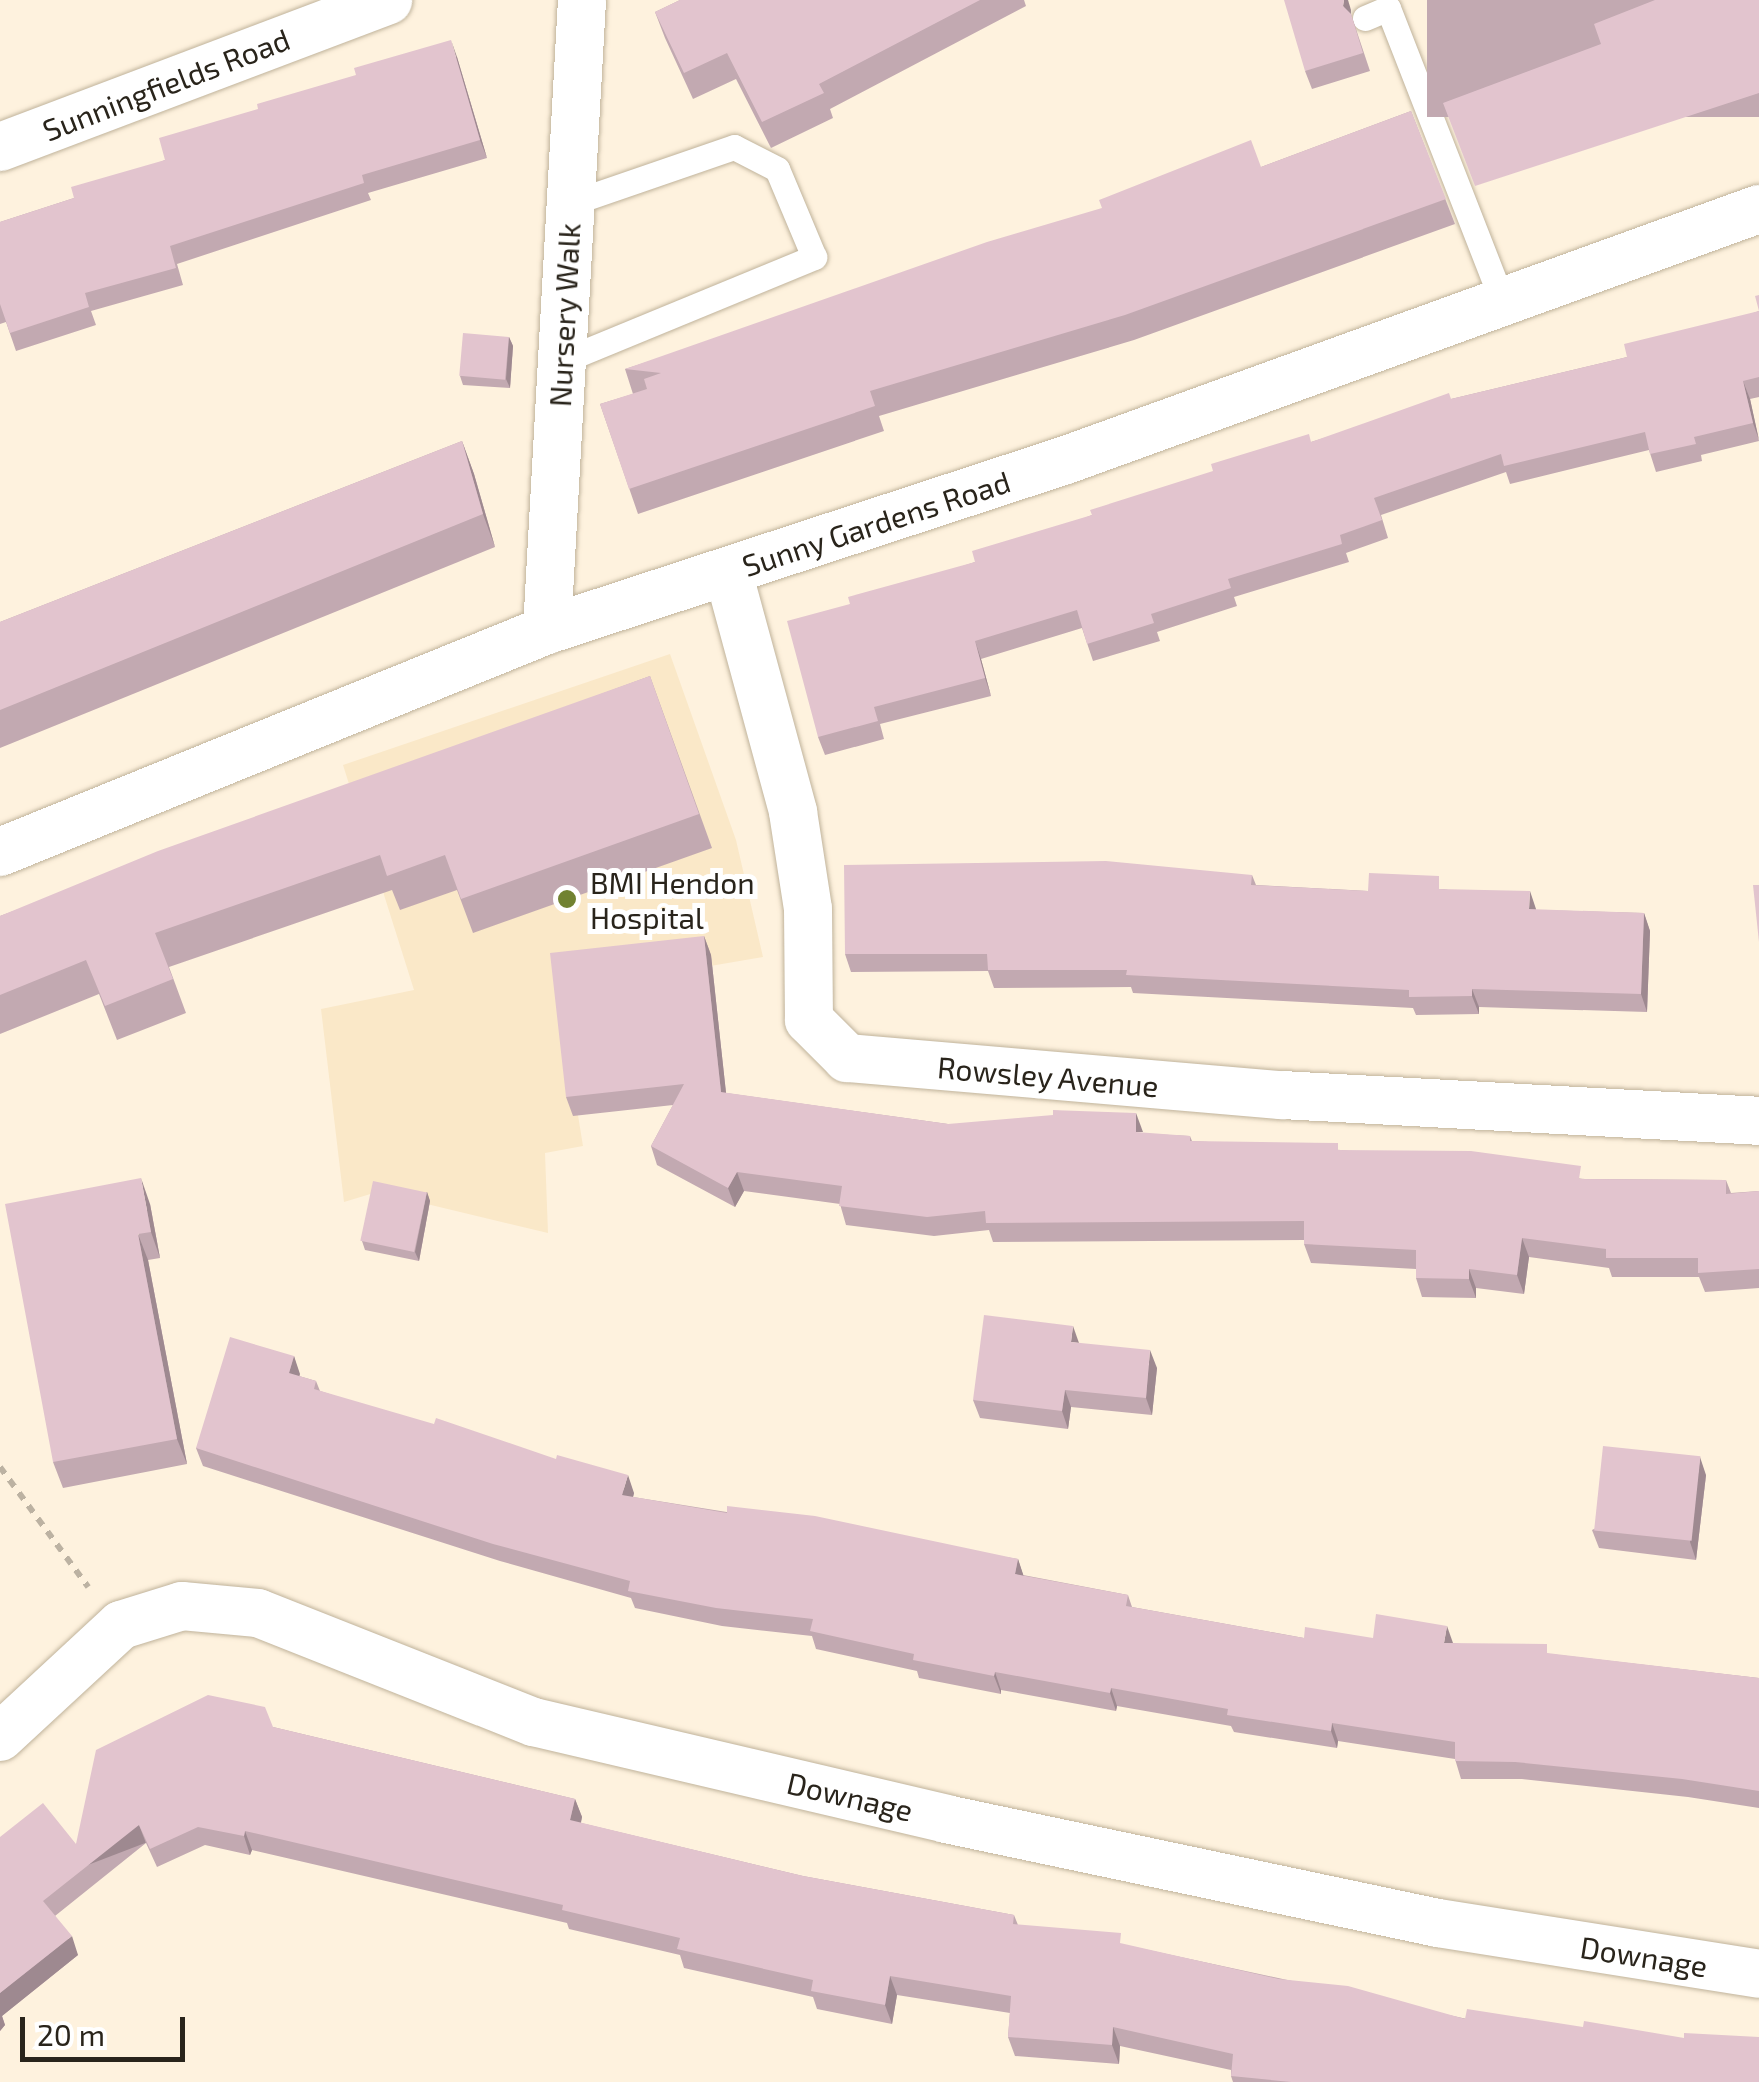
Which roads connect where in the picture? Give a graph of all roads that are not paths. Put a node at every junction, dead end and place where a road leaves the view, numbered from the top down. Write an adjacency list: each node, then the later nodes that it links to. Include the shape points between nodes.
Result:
1 (388, 0): 4 (street, Sunningfields Road)
2 (582, 0): 5 (street, Nursery Walk)
3 (1365, 18): 7 (lane, via 1388,8)
4 (0, 147)
5 (571, 204): 8 (street, Nursery Walk); 8 (lane, via 734,147 776,169 814,257)
6 (1759, 209): 7 (street, Sunny Gardens Road)
7 (1502, 301): 9 (street, Sunny Gardens Road, via 1066,460)
8 (562, 361): 10 (street, Nursery Walk)
9 (728, 572): 10 (street, Sunny Gardens Road); 12 (street, Rowsley Avenue, via 793,812 808,908 809,1020 847,1058 1282,1095)
10 (547, 630): 11 (street, Sunny Gardens Road)
11 (0, 852)
12 (1759, 1120)
13 (0, 1737): 14 (street, Downage, via 121,1625 182,1606 258,1613 534,1722 1438,1924)
14 (1759, 1974)

